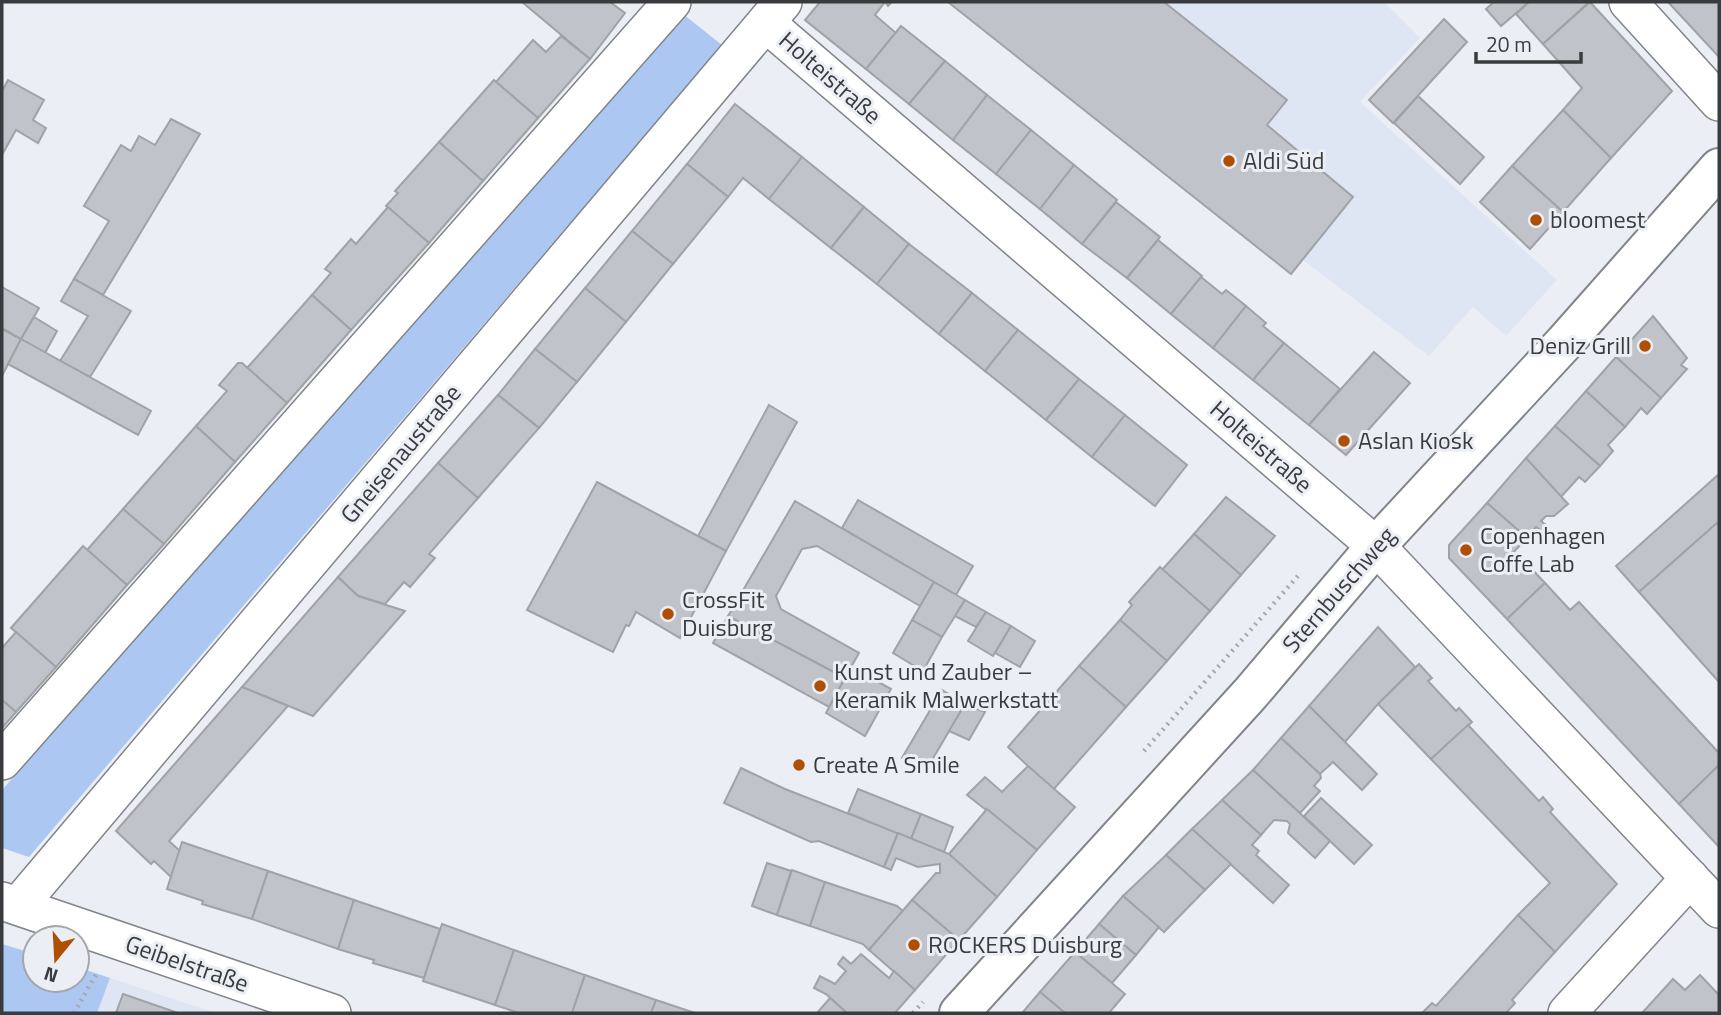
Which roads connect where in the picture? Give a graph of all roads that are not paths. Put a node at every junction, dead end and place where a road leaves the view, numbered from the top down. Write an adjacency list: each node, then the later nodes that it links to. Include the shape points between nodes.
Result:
1 (672, 2): 7 (street)
2 (1628, 2): 4 (street)
3 (775, 13): 6 (street, Holteistraße); 9 (street, Gneisenaustraße)
4 (1719, 102)
5 (1719, 168): 6 (main road, Sternbuschweg)
6 (1376, 546): 8 (street, Holteistraße); 12 (main road, Sternbuschweg, via 1250,694)
7 (2, 761)
8 (1690, 878): 10 (street, Holteistraße); 13 (street)
9 (10, 904): 11 (street, Geibelstraße)
10 (1719, 909)
11 (332, 1013)
12 (959, 1013)
13 (1567, 1013)

